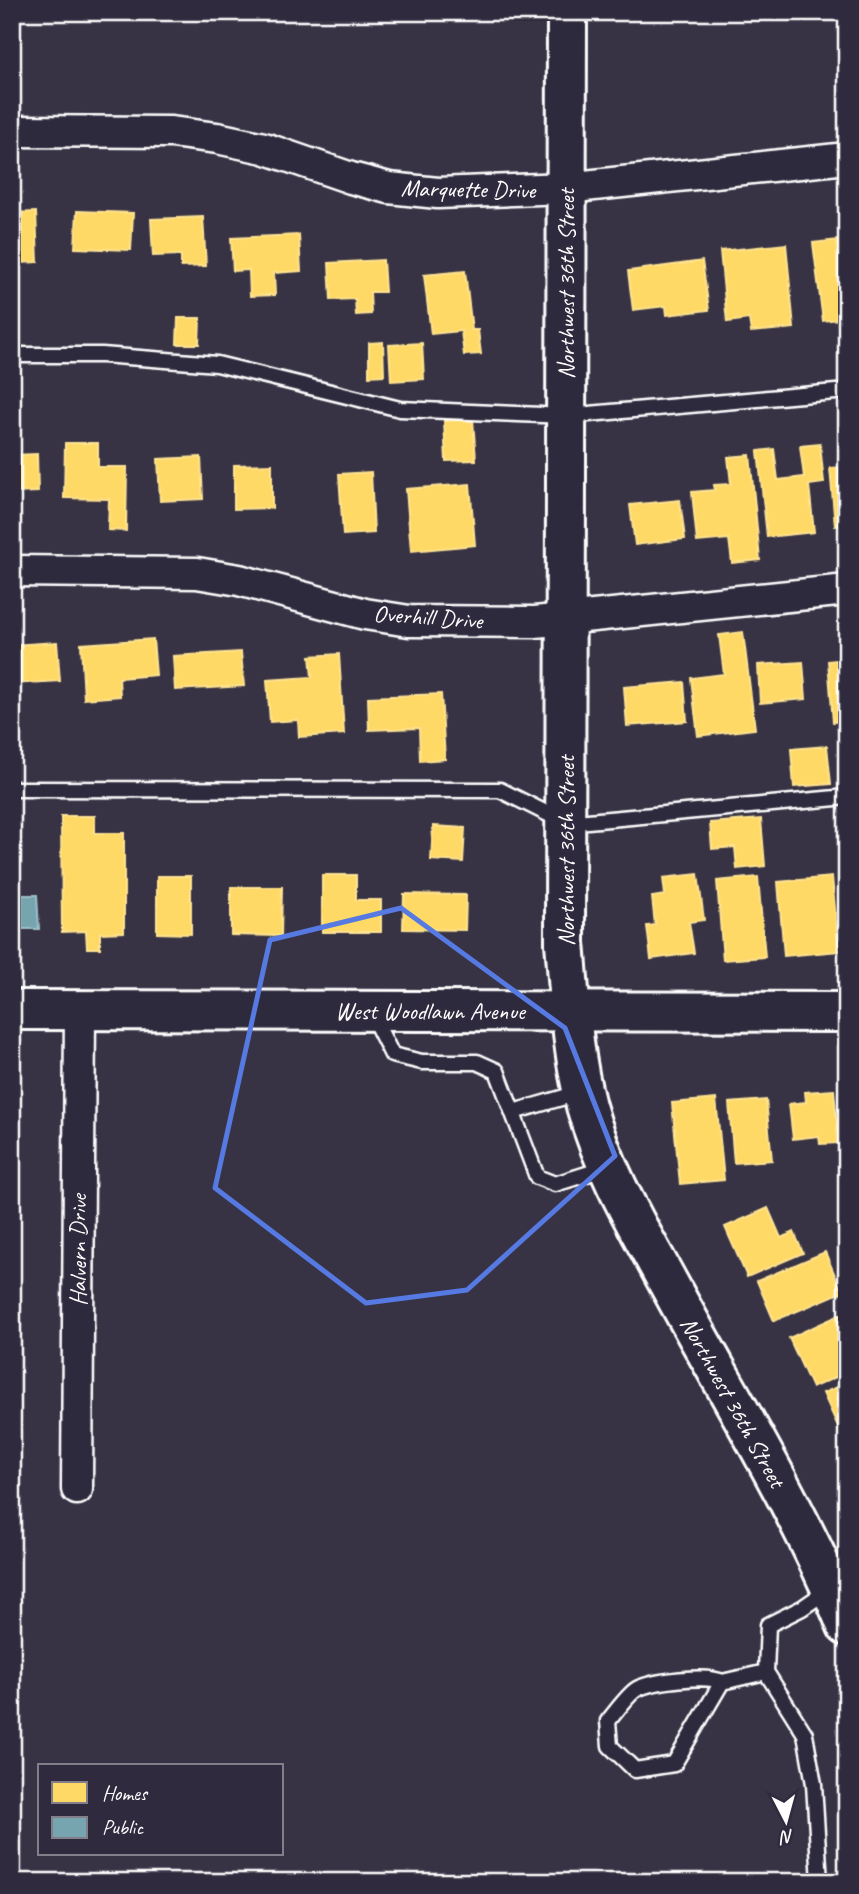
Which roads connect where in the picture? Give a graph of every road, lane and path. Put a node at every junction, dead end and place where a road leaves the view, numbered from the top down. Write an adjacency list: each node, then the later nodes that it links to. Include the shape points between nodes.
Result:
1 (567, 12): 4 (main road, Northwest 36th Street)
2 (12, 131): 4 (street, Marquette Drive, via 171,132 217,138 264,148 389,188 438,193)
3 (847, 158): 4 (street, Marquette Drive)
4 (566, 188): 7 (main road, Northwest 36th Street)
5 (12, 355): 7 (lane, via 102,355 217,364 400,409)
6 (847, 391): 7 (lane)
7 (566, 416): 10 (main road, Northwest 36th Street)
8 (12, 571): 10 (street, Overhill Drive, via 197,573 409,621)
9 (847, 590): 10 (street, Overhill Drive)
10 (566, 619): 13 (main road, Northwest 36th Street)
11 (12, 789): 13 (lane, via 500,790)
12 (847, 797): 13 (lane)
13 (566, 823): 17 (main road, Northwest 36th Street, via 565,943)
14 (12, 1010): 15 (main road, West Woodlawn Avenue)
15 (80, 1010): 16 (main road, West Woodlawn Avenue); 22 (street, Halvern Drive)
16 (370, 1011): 17 (main road, West Woodlawn Avenue); 20 (lane, via 392,1055 422,1062 477,1062 497,1071)
17 (572, 1012): 18 (main road, West Woodlawn Avenue); 19 (main road, Northwest 36th Street)
18 (847, 1012)
19 (583, 1091): 20 (lane); 21 (main road, Northwest 36th Street)
20 (513, 1112): 21 (lane, via 537,1177 555,1184)
21 (608, 1168): 23 (main road, Northwest 36th Street)
22 (77, 1489)
23 (831, 1588): 24 (main road, Northwest 36th Street); 25 (lane, via 768,1625)
24 (847, 1626)
25 (766, 1672): 26 (lane); 27 (lane, via 805,1734 814,1784)
26 (722, 1682): 26 (lane, via 674,1764 635,1770 610,1746 608,1721 636,1689 692,1677)
27 (820, 1882)

